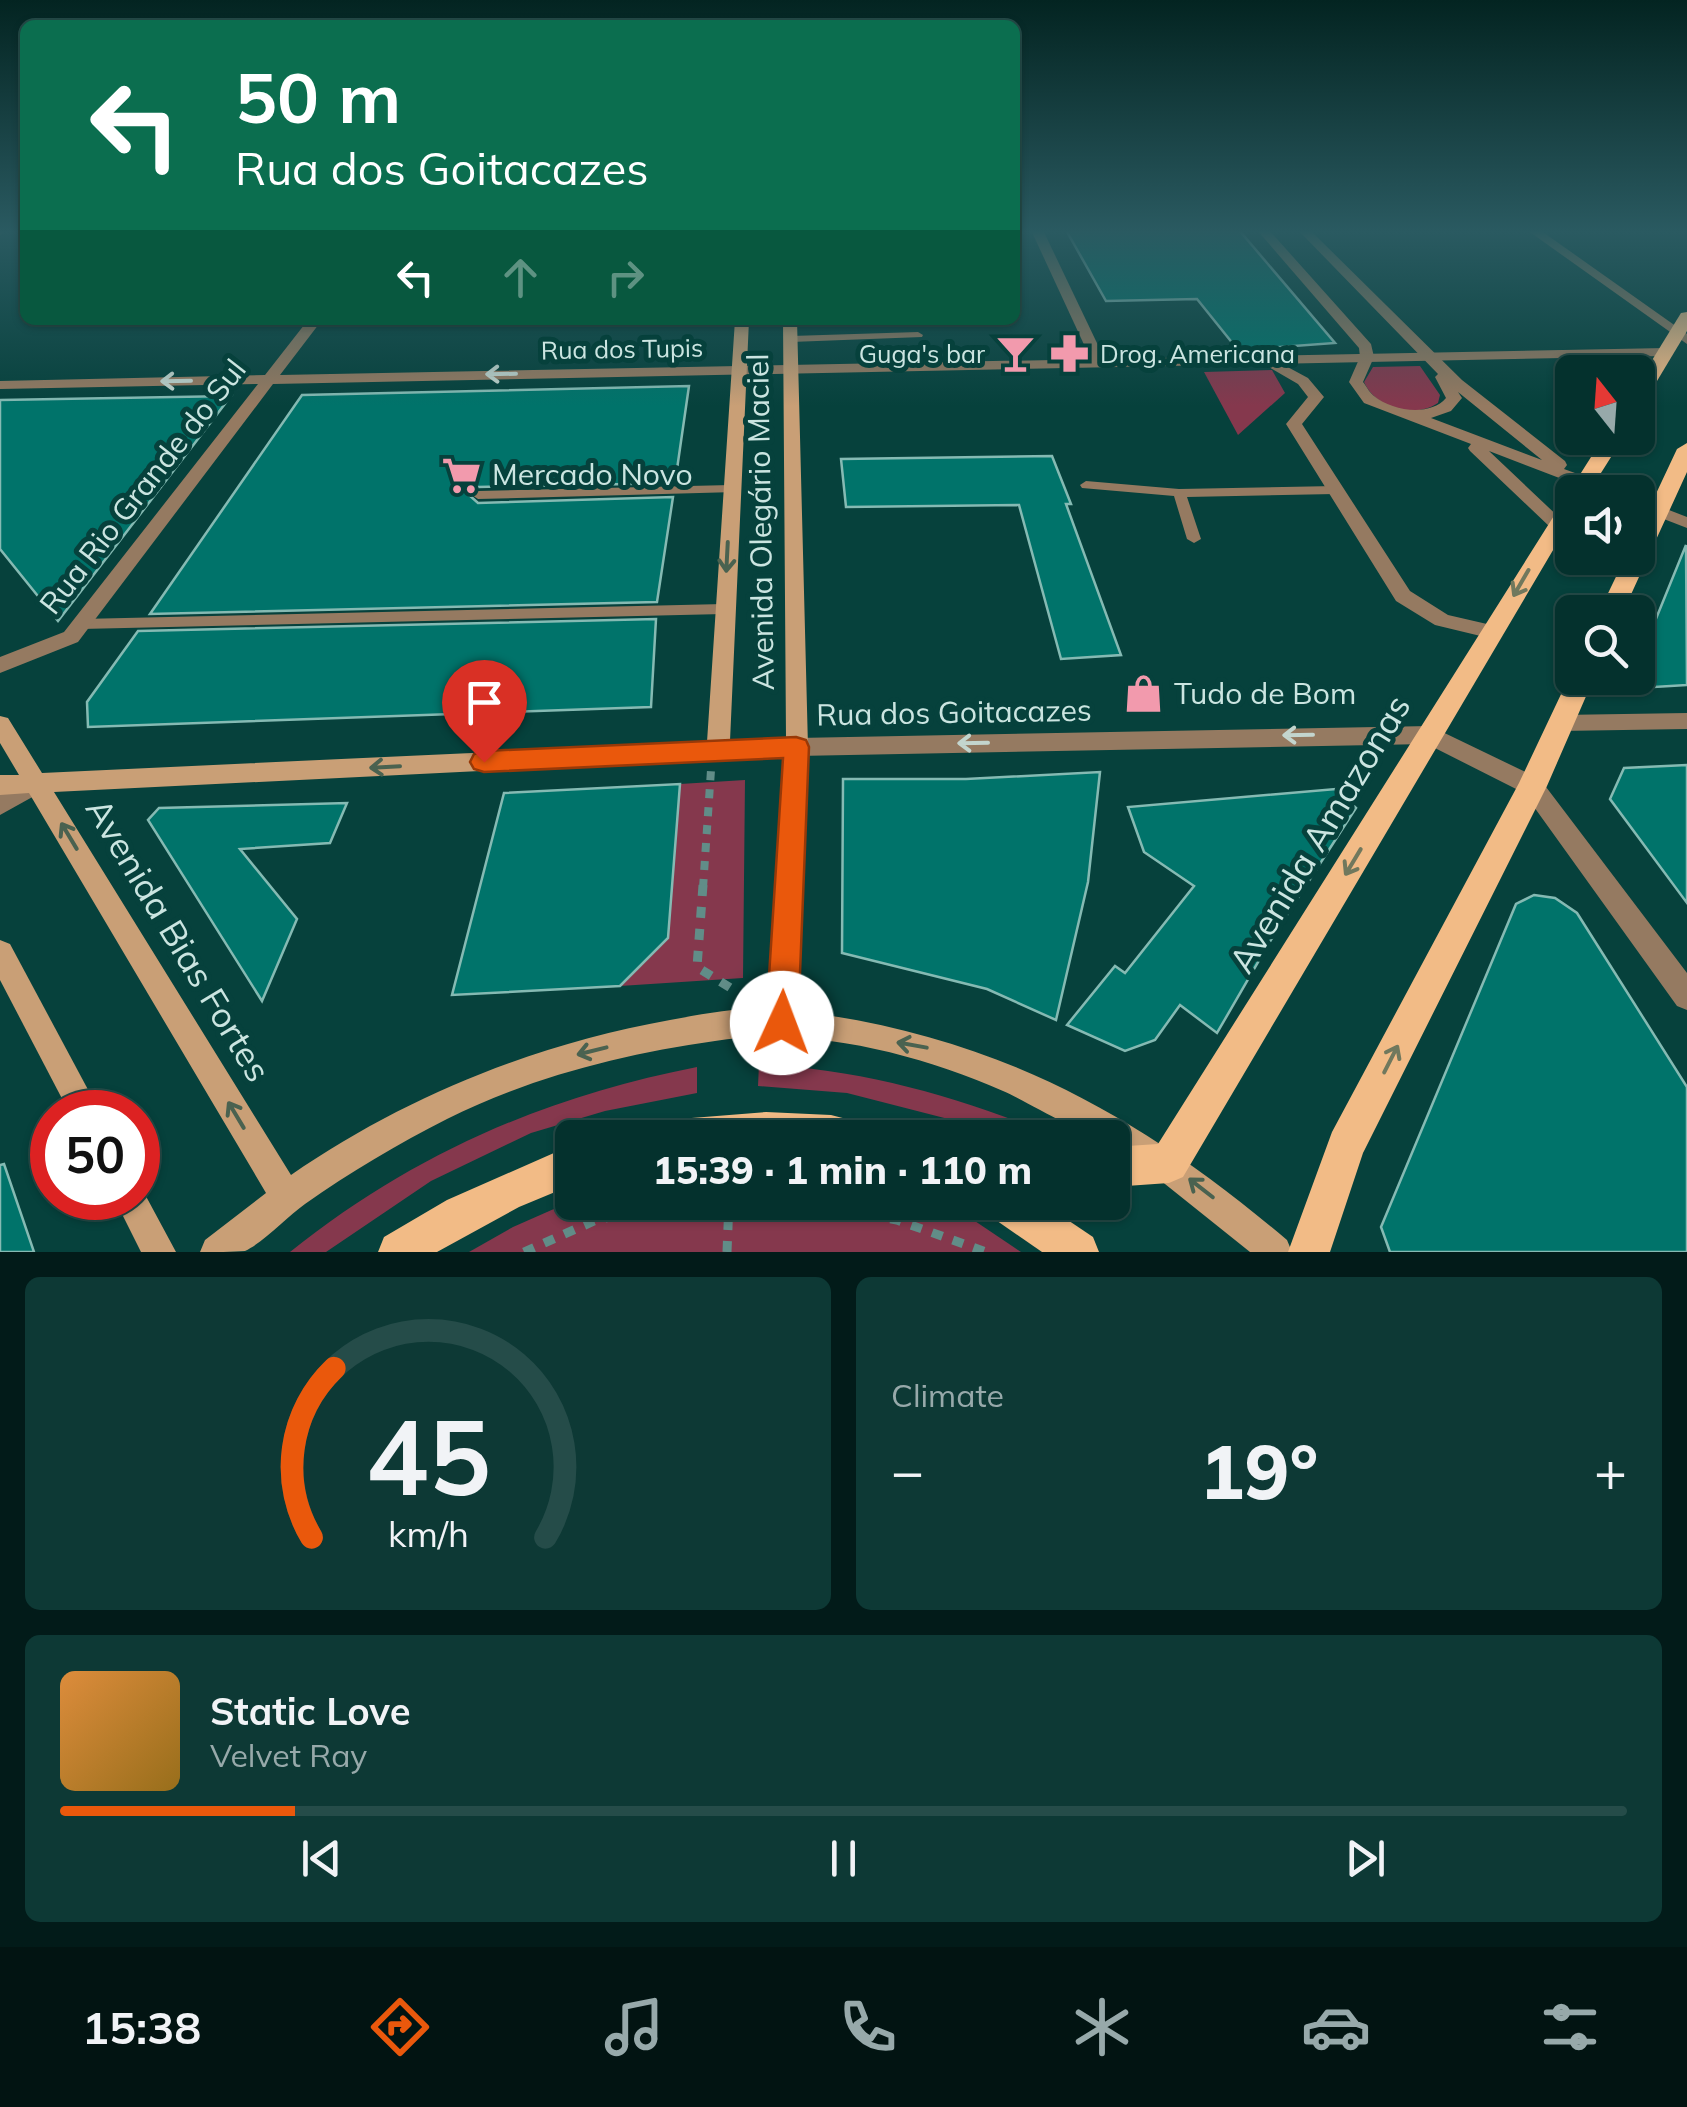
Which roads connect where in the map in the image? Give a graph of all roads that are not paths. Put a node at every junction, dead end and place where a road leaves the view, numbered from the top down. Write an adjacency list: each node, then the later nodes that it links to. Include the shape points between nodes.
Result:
1 (1064, 288): 15 (street)
2 (1314, 288): 13 (street, via 1366,346)
3 (1359, 288): 12 (street)
4 (1621, 288): 8 (street)
5 (312, 325): 19 (street, Rua Rio Grande do Sul)
6 (742, 325): 17 (main road, Avenida Olegário Maciel)
7 (790, 325): 10 (main road, Avenida Olegário Maciel)
8 (1684, 330): 11 (main road)
9 (918, 335): 10 (lane)
10 (790, 338): 16 (main road, Avenida Olegário Maciel)
11 (1665, 352): 12 (street, Rua dos Tupis); 18 (main road)
12 (1425, 356): 13 (street, Rua dos Tupis); 21 (street, via 1454,398 1449,407 1424,414); 24 (street)
13 (1368, 357): 14 (street, Rua dos Tupis); 21 (street, via 1356,382)
14 (1267, 360): 15 (street, Rua dos Tupis); 27 (street, via 1304,380 1316,397 1294,424)
15 (1100, 364): 16 (street, Rua dos Tupis)
16 (791, 367): 17 (street, Rua dos Tupis); 46 (main road, Avenida Olegário Maciel)
17 (738, 369): 19 (street, Rua dos Tupis, one-way to 19); 26 (main road, Avenida Olegário Maciel)
18 (1655, 369)
19 (271, 379): 20 (street, Rua dos Tupis, one-way to 20); 38 (street, Rua Rio Grande do Sul)
20 (0, 385)
21 (1383, 408): 22 (street)
22 (1468, 440): 28 (street); 29 (street)
23 (1687, 448): 32 (main road)
24 (1555, 480)
25 (1086, 485): 30 (lane)
26 (731, 489): 31 (lane); 37 (main road, Avenida Olegário Maciel, one-way to 37)
27 (1335, 490): 30 (lane); 39 (street, via 1403,596 1442,620)
28 (1555, 490)
29 (1555, 490)
30 (1179, 493): 36 (lane)
31 (478, 494)
32 (1655, 496)
33 (1655, 510): 34 (street)
34 (1687, 522)
35 (1555, 530): 39 (main road, Avenida Amazonas, one-way to 39)
36 (1194, 539)
37 (724, 609): 38 (lane); 47 (main road, Avenida Olegário Maciel)
38 (82, 624): 40 (street, Rua Rio Grande do Sul, via 71,638)
39 (1493, 632): 45 (main road, Avenida Amazonas)
40 (0, 665)
41 (1573, 695): 43 (main road)
42 (1687, 720): 43 (street)
43 (1560, 723): 50 (main road)
44 (0, 724): 48 (main road, Avenida Bias Fortes)
45 (1430, 735): 46 (street, Rua dos Goitacazes, one-way to 46); 50 (street); 56 (main road, Avenida Amazonas, one-way to 56)
46 (796, 747): 47 (main road, Rua dos Goitacazes); 54 (main road, Avenida Olegário Maciel)
47 (715, 750): 48 (main road, Rua dos Goitacazes, one-way to 48)
48 (38, 783): 49 (main road, Rua dos Goitacazes); 51 (street); 59 (main road, Avenida Bias Fortes, one-way to 48)
49 (0, 785)
50 (1532, 786): 53 (street); 67 (main road, one-way to 50, via 1346,1146)
51 (0, 805)
52 (0, 952): 55 (main road)
53 (1687, 996)
54 (782, 1023): 56 (main road, one-way to 54, via 1065,1100 930,1048); 59 (main road, one-way to 59, via 656,1034 543,1063 418,1115)
55 (73, 1090)
56 (1169, 1163): 57 (main road); 66 (main road, one-way to 56)
57 (1130, 1166)
58 (555, 1170): 64 (main road)
59 (287, 1198): 63 (main road)
60 (142, 1220): 62 (main road)
61 (1031, 1220): 65 (main road)
62 (159, 1252)
63 (217, 1252)
64 (399, 1252)
65 (1078, 1252)
66 (1275, 1252)
67 (1308, 1252)

